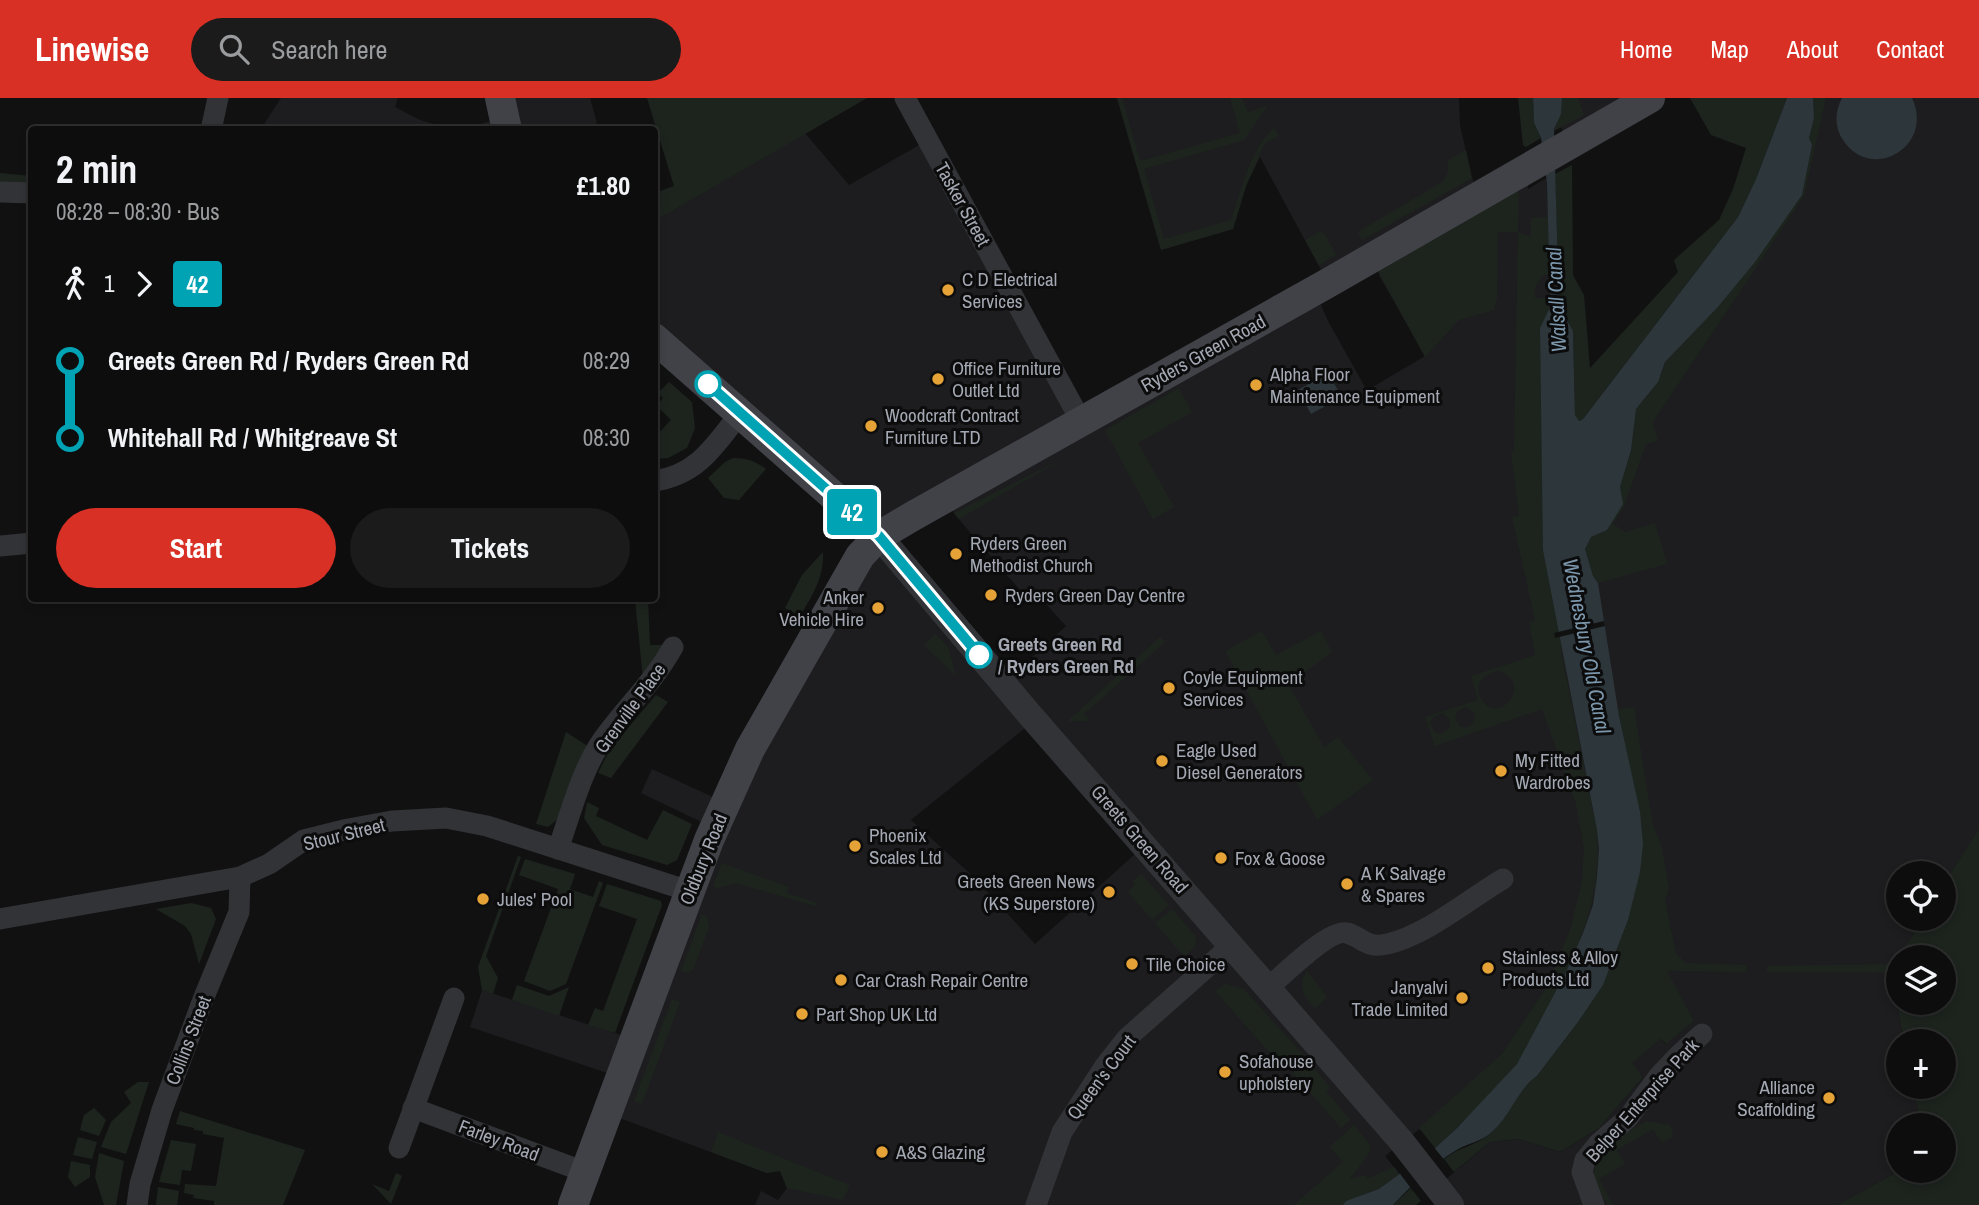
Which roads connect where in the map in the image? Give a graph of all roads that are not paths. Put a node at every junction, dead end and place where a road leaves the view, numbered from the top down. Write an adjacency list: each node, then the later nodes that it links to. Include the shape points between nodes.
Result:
1 (218, 98): 5 (street)
2 (500, 98): 6 (main road)
3 (905, 98): 11 (street, Tasker Street)
4 (1650, 98): 11 (main road, Ryders Green Road)
5 (212, 126)
6 (506, 126)
7 (0, 192): 8 (street)
8 (28, 193)
9 (658, 341): 10 (main road)
10 (741, 412): 12 (street, via 692,469); 13 (main road)
11 (1081, 421): 13 (main road, Ryders Green Road)
12 (658, 480)
13 (879, 536): 20 (main road, Oldbury Road, via 844,580 755,740); 22 (street, Greets Green Road)
14 (28, 543): 15 (street)
15 (0, 546)
16 (673, 647): 17 (street, Grenville Place, via 660,671 603,740)
17 (558, 849): 18 (street, Stour Street, via 446,818 392,821 304,840 270,864); 20 (street, Stour Street)
18 (240, 877): 21 (street, Stour Street); 30 (street, Collins Street, via 239,912 162,1110)
19 (1503, 879): 23 (street, via 1461,907 1385,945 1338,933)
20 (689, 891): 28 (main road, Oldbury Road)
21 (0, 919)
22 (1233, 945): 23 (street, Greets Green Road); 32 (street, Queen's Court, via 1127,1038 1105,1066 1062,1132)
23 (1269, 987): 29 (street, Greets Green Road)
24 (454, 998): 26 (street)
25 (1702, 1034): 33 (street, Belper Enterprise Park, via 1585,1160 1582,1171)
26 (413, 1108): 27 (street); 28 (street, Farley Road)
27 (399, 1148)
28 (585, 1172): 31 (main road, Oldbury Road)
29 (1444, 1195)
30 (137, 1205)
31 (573, 1205)
32 (1036, 1205)
33 (1594, 1205)

